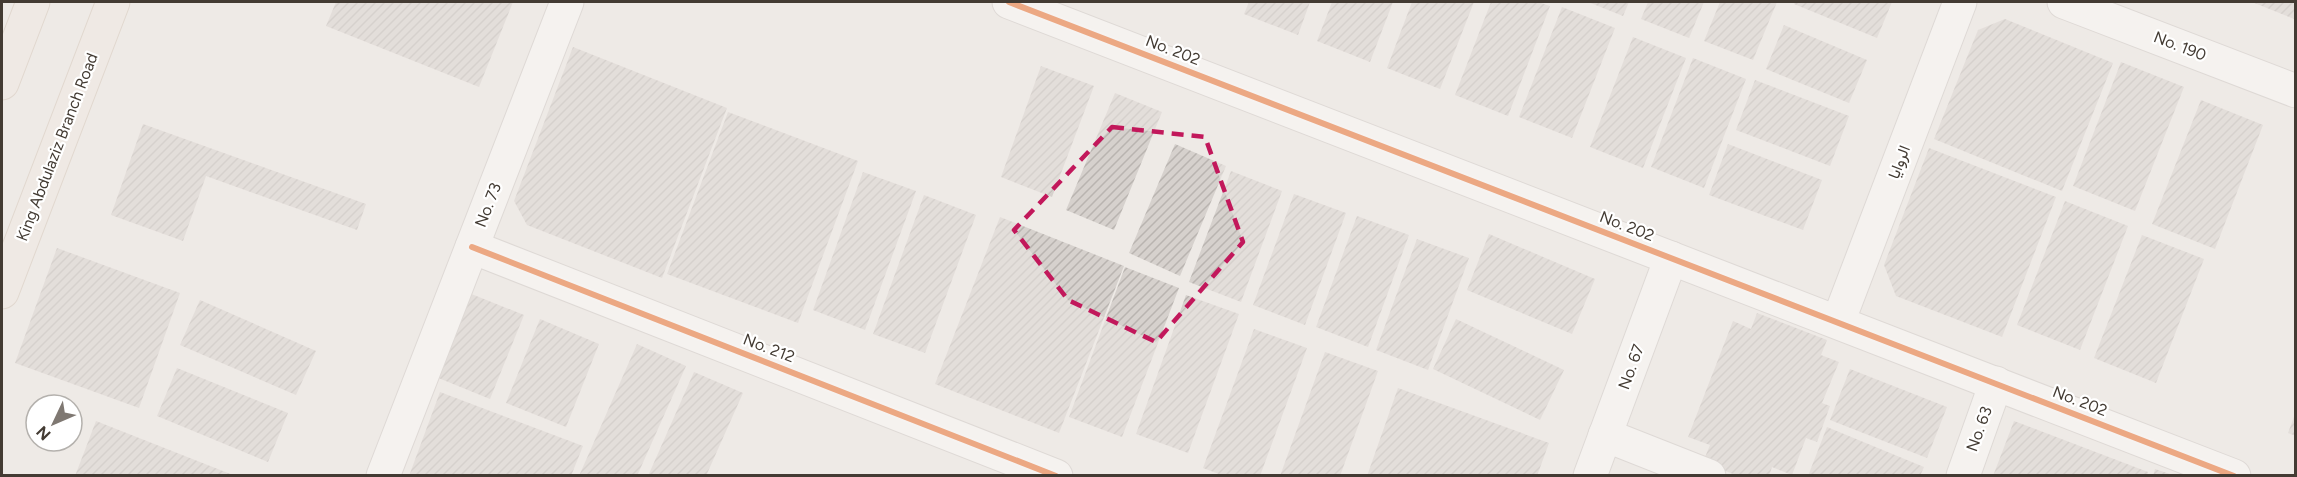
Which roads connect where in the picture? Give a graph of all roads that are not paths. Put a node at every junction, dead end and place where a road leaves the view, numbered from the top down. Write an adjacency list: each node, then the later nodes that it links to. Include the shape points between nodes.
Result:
1 (33, 2): 7 (main road)
2 (113, 2): 11 (main road, King Abdulaziz Branch Road)
3 (567, 2): 9 (street, No. 73)
4 (1009, 2): 10 (street, No. 202)
5 (1960, 2): 12 (street, الروايا)
6 (2064, 2): 8 (street, No. 190)
7 (2, 83)
8 (2295, 91)
9 (472, 247): 15 (street, No. 73); 16 (street, No. 212)
10 (1671, 258): 12 (street, No. 202); 14 (street, No. 67)
11 (2, 292)
12 (1838, 322): 13 (street, No. 202)
13 (1996, 383): 19 (street, No. 63); 20 (street, No. 202)
14 (1605, 435): 17 (street, No. 67); 18 (street)
15 (383, 476)
16 (1056, 476)
17 (1590, 476)
18 (1709, 476)
19 (1963, 476)
20 (2234, 476)

